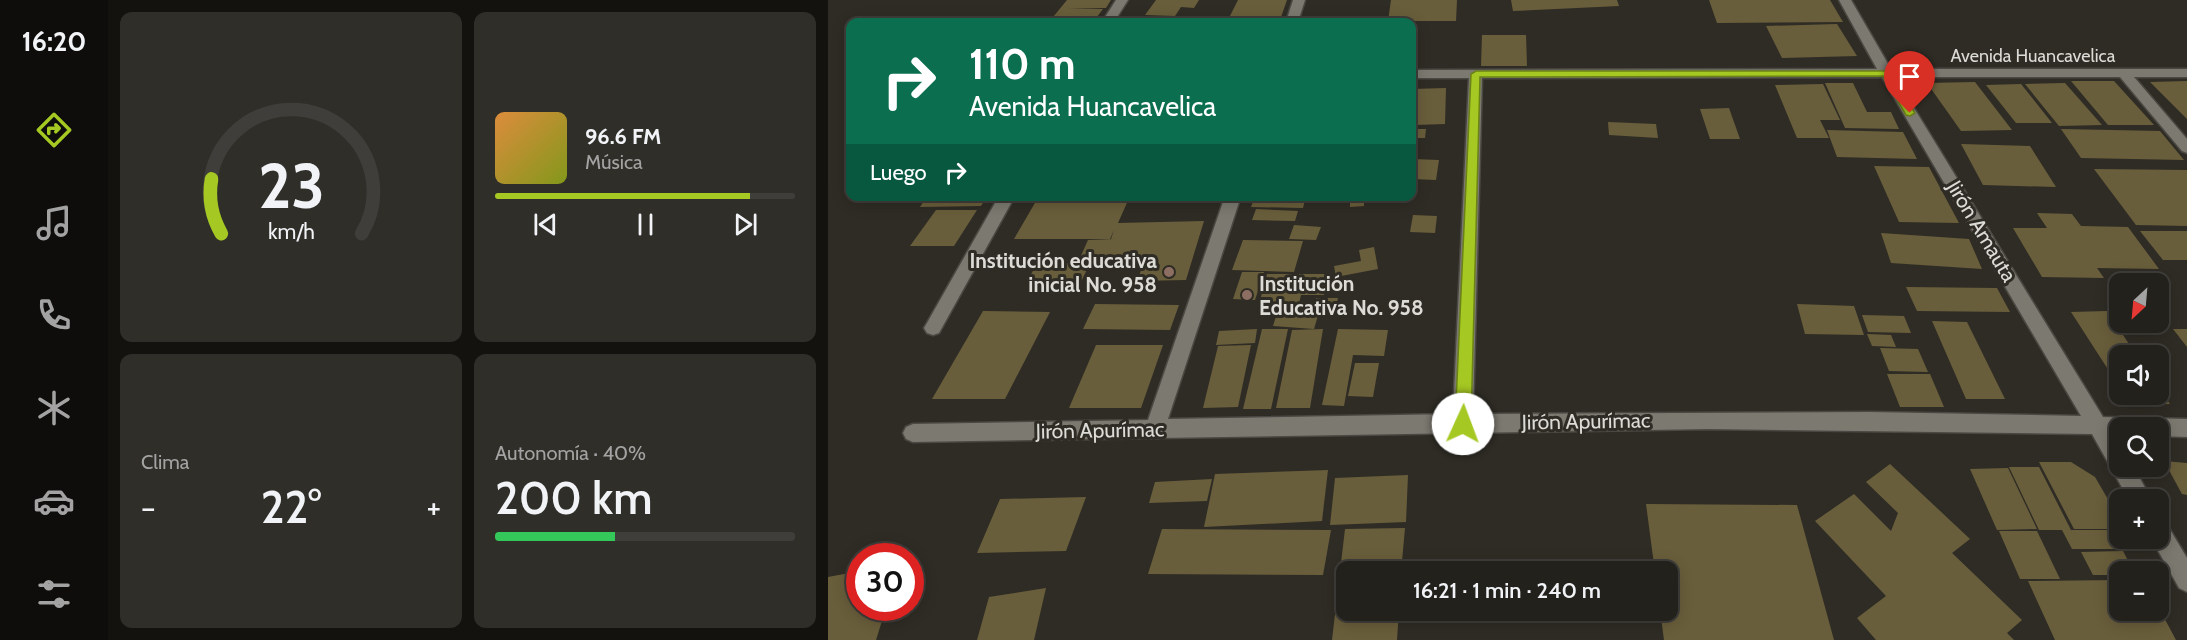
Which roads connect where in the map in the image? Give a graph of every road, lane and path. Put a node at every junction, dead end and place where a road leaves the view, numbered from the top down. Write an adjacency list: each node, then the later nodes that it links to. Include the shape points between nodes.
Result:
1 (1122, 0): 4 (street)
2 (1299, 0): 5 (street)
3 (1845, 0): 9 (street, Jirón Amauta)
4 (1111, 18)
5 (1293, 18)
6 (2187, 73): 10 (street, Avenida Huancavelica)
7 (1416, 74): 8 (street, Avenida Huancavelica)
8 (1476, 74): 9 (street, Avenida Huancavelica); 15 (street)
9 (1886, 74): 10 (street, Avenida Huancavelica); 16 (street, Jirón Amauta)
10 (2124, 74): 11 (street)
11 (2187, 148)
12 (1004, 201): 14 (street)
13 (1231, 201): 18 (street)
14 (933, 328)
15 (1463, 424): 16 (street, Jirón Apurímac, via 1667,420); 18 (street, Jirón Apurímac)
16 (2097, 424): 17 (street, Jirón Apurímac); 20 (street, Jirón Amauta)
17 (2187, 428)
18 (1155, 429): 19 (street, Jirón Apurímac)
19 (913, 433)
20 (2109, 444)
21 (2169, 549): 22 (street)
22 (2187, 580)

